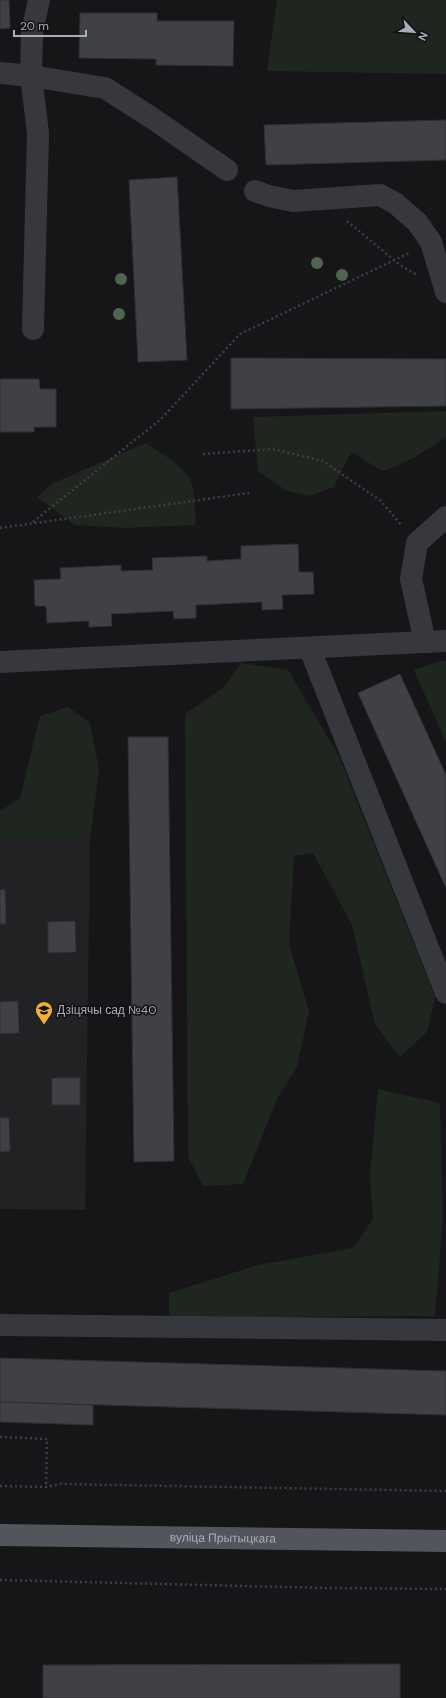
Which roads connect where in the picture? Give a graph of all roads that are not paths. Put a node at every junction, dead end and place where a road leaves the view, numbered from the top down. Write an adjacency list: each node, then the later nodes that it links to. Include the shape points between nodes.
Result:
1 (39, 0): 3 (lane, via 32,32)
2 (0, 73): 3 (lane)
3 (31, 76): 4 (lane, via 105,88); 7 (lane, via 38,133)
4 (227, 170)
5 (255, 191): 6 (lane, via 293,201 380,195 395,203 417,222 431,242)
6 (446, 292)
7 (33, 329)
8 (446, 517): 9 (lane, via 417,543 411,580)
9 (435, 642): 10 (lane)
10 (310, 649): 11 (lane); 12 (lane)
11 (0, 662)
12 (446, 993)
13 (0, 1325): 14 (lane)
14 (446, 1330)
15 (0, 1536): 16 (main road, вуліца Прытыцкага)
16 (446, 1541)

